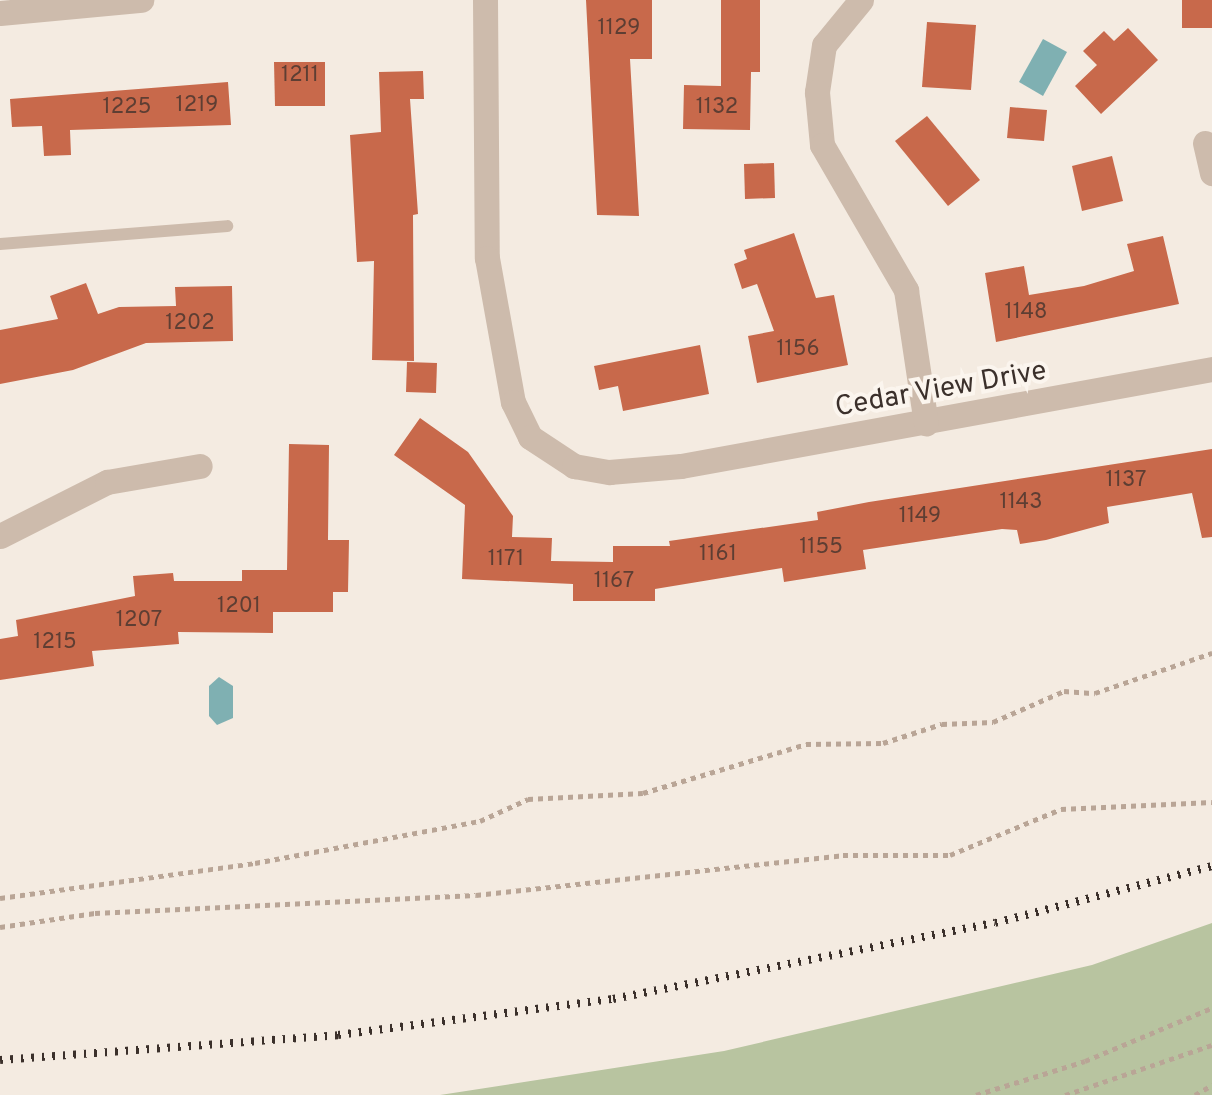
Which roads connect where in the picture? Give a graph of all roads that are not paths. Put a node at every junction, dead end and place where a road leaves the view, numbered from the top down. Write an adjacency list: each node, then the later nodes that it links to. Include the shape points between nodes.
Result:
1 (141, 0): 4 (street)
2 (486, 0): 10 (street, Cedar View Drive, via 487,258 513,402 530,437 574,466 609,472)
3 (861, 0): 10 (street, via 824,45 817,92 822,145 906,290)
4 (0, 13)
5 (1205, 143): 6 (street)
6 (1212, 173)
7 (227, 226): 8 (lane, via 110,230)
8 (0, 244)
9 (1212, 370): 10 (street, Cedar View Drive)
10 (926, 424)
11 (200, 466): 12 (street, via 108,482)
12 (0, 536)

